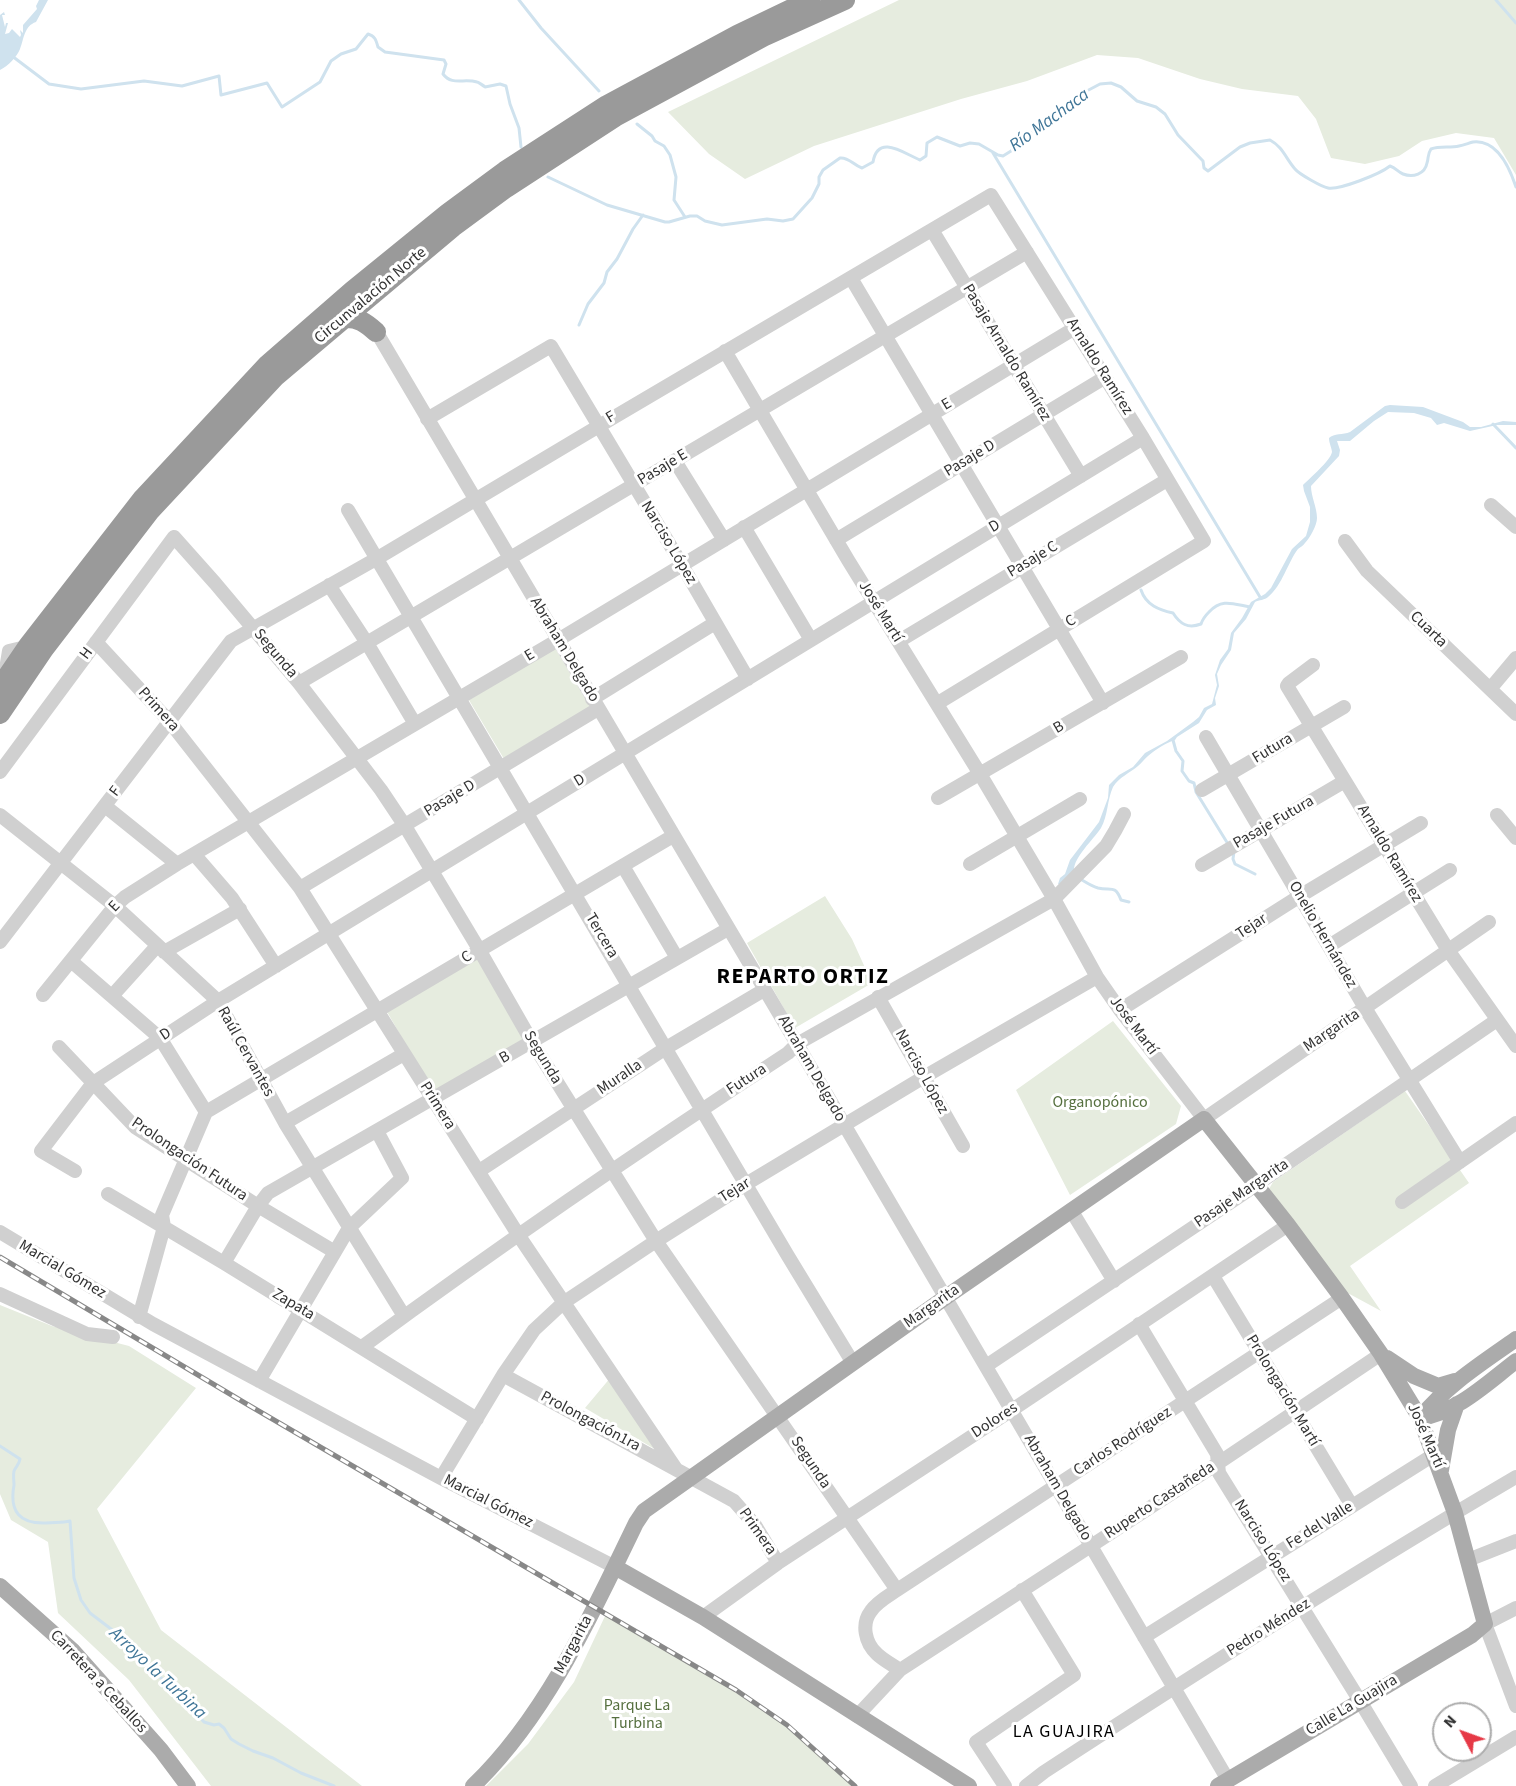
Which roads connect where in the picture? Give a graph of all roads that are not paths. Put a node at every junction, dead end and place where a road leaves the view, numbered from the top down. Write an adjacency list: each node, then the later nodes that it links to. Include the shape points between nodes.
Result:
1 (810, 0): 8 (highway, Circunvalación Norte, via 607,105 505,171 447,213)
2 (845, 0): 8 (highway, Circunvalación Norte, via 763,37 615,117 506,188)
3 (991, 195): 4 (street, F); 5 (street, Arnaldo Ramírez)
4 (932, 230): 6 (street, F); 7 (street, Pasaje Arnaldo Ramírez)
5 (1027, 252): 7 (street, Pasaje E); 10 (street, Arnaldo Ramírez)
6 (851, 278): 12 (street); 13 (street, F)
7 (967, 288): 12 (street, Pasaje E); 14 (street, Pasaje Arnaldo Ramírez)
8 (356, 298): 9 (highway, Circunvalación Norte); 11 (street, Abraham Delgado); 54 (highway, Circunvalación Norte, via 267,365 150,490)
9 (344, 318): 11 (highway, via 360,320); 54 (highway, Circunvalación Norte, via 276,376 150,511)
10 (1075, 328): 14 (street, E); 15 (street, Arnaldo Ramírez)
11 (376, 332): 19 (street, Abraham Delgado)
12 (886, 336): 16 (street, Pasaje E); 17 (street)
13 (725, 351): 16 (street, José Martí); 20 (street, F)
14 (1013, 365): 17 (street, E); 18 (street, Pasaje Arnaldo Ramírez)
15 (1104, 378): 18 (street, Pasaje D); 21 (street, Arnaldo Ramírez)
16 (760, 411): 22 (street, Pasaje E); 27 (street, José Martí)
17 (932, 414): 23 (street); 27 (street, E)
18 (1043, 415): 23 (street, Pasaje D); 24 (street, Pasaje Arnaldo Ramírez)
19 (427, 419): 20 (street, Narciso López, via 551,346); 28 (street, Abraham Delgado)
20 (599, 426): 26 (street, Narciso López); 28 (street, F)
21 (1143, 438): 24 (street, D); 25 (street, Arnaldo Ramírez)
22 (675, 461): 26 (street, Pasaje E); 35 (street)
23 (962, 464): 31 (street); 36 (street, Pasaje D)
24 (1081, 476): 31 (street, D)
25 (1167, 480): 37 (street, Arnaldo Ramírez); 42 (street, Pasaje C)
26 (633, 486): 40 (street, Pasaje E); 41 (street, Narciso López)
27 (807, 490): 32 (street, E); 36 (street, José Martí)
28 (475, 500): 39 (street, F); 40 (street, Abraham Delgado)
29 (1491, 505): 33 (street)
30 (348, 510): 39 (street, Tercera)
31 (998, 526): 42 (street); 44 (street, D)
32 (744, 527): 35 (street, E); 50 (street)
33 (1516, 527)
34 (174, 537): 47 (street, Segunda); 52 (street, H)
35 (724, 540): 41 (street, E)
36 (836, 540): 44 (street, José Martí)
37 (1204, 541): 48 (street, C)
38 (1345, 541): 61 (street, Cuarta, via 1367,571)
39 (376, 559): 43 (street, F); 45 (street, Tercera)
40 (510, 559): 45 (street, Pasaje E); 49 (street, Abraham Delgado)
41 (682, 565): 46 (street, Narciso López); 49 (street, E)
42 (1022, 566): 48 (street); 51 (street, Pasaje C)
43 (329, 585): 47 (street, F); 53 (street)
44 (873, 602): 50 (street, D); 51 (street, José Martí)
45 (411, 617): 53 (street, Pasaje E); 62 (street, Tercera)
46 (715, 623): 58 (street, Narciso López); 65 (street, Pasaje D)
47 (250, 624): 59 (street, Segunda); 69 (street, F, via 231,641)
48 (1060, 629): 63 (street, C); 64 (street)
49 (558, 640): 62 (street, E); 65 (street, Abraham Delgado)
50 (812, 640): 58 (street, D)
51 (899, 641): 63 (street, José Martí)
52 (96, 642): 69 (street, Primera); 76 (street, H)
53 (367, 644): 59 (street, Pasaje E); 70 (street)
54 (36, 647): 60 (highway, Circunvalación Norte); 60 (street, via 9,651)
55 (1180, 657): 64 (street, B)
56 (1516, 658): 61 (street)
57 (1313, 665): 71 (street, Arnaldo Ramírez, via 1287,686)
58 (748, 679): 73 (street, D)
59 (299, 683): 74 (street, Segunda)
60 (5, 688): 67 (highway, Circunvalación Norte)
61 (1490, 689): 68 (street, Cuarta)
62 (459, 698): 70 (street, E); 75 (street, Tercera)
63 (938, 703): 77 (street, José Martí)
64 (1103, 703): 77 (street, B)
65 (595, 704): 73 (street, Abraham Delgado); 75 (street, Pasaje D)
66 (1344, 707): 71 (street, Futura)
67 (0, 714)
68 (1516, 714)
69 (169, 721): 83 (street, F); 88 (street, Primera)
70 (415, 724): 74 (street, E)
71 (1312, 726): 78 (street, Futura); 79 (street, Arnaldo Ramírez)
72 (1206, 737): 78 (street, Onelio Hernández)
73 (625, 754): 84 (street, D); 92 (street, Abraham Delgado)
74 (357, 758): 88 (street, E); 90 (street, Segunda)
75 (501, 768): 84 (street, Tercera); 90 (street, Pasaje D)
76 (0, 771)
77 (980, 774): 81 (street, B); 93 (street, José Martí)
78 (1228, 775): 80 (street, Futura); 91 (street, Onelio Hernández)
79 (1346, 781): 91 (street, Pasaje Futura); 95 (street, Arnaldo Ramírez)
80 (1202, 790)
81 (938, 798)
82 (1080, 799): 93 (street)
83 (105, 806): 97 (street, F); 98 (street)
84 (528, 813): 103 (street, D); 106 (street, Tercera)
85 (1124, 814): 108 (street, Futura, via 1106,846)
86 (0, 815): 97 (street, Raúl Cervantes)
87 (1497, 815): 94 (street)
88 (248, 821): 96 (street, E); 104 (street, Primera)
89 (1421, 823): 95 (street, Tejar)
90 (405, 826): 103 (street, Segunda); 104 (street, Pasaje D)
91 (1261, 830): 100 (street, Pasaje Futura); 107 (street, Onelio Hernández)
92 (673, 836): 101 (street, C); 112 (street, Abraham Delgado)
93 (1017, 836): 99 (street); 108 (street, José Martí)
94 (1516, 838)
95 (1384, 846): 105 (street, Arnaldo Ramírez); 107 (street, Tejar)
96 (194, 854): 98 (street, E); 110 (street)
97 (61, 863): 109 (street, Raúl Cervantes); 114 (street, F)
98 (177, 864): 109 (street, E)
99 (970, 864)
100 (1202, 865)
101 (623, 866): 106 (street, C); 119 (street)
102 (1450, 870): 105 (street)
103 (432, 871): 113 (street, D); 118 (street, Segunda)
104 (300, 888): 113 (street, Primera)
105 (1413, 892): 115 (street); 117 (street, Arnaldo Ramírez)
106 (575, 894): 118 (street, C); 123 (street, Tercera)
107 (1300, 896): 115 (street, Onelio Hernández); 130 (street, Tejar)
108 (1054, 899): 122 (street, José Martí); 127 (street, Futura)
109 (114, 906): 116 (street, Raúl Cervantes); 120 (street, E)
110 (240, 909): 116 (street); 121 (street)
111 (1489, 922): 117 (street, Margarita)
112 (728, 928): 119 (street, B); 124 (street, Abraham Delgado)
113 (329, 934): 121 (street, D); 131 (street, Primera)
114 (0, 942)
115 (1329, 946): 129 (street, Onelio Hernández)
116 (160, 949): 126 (street); 128 (street, Raúl Cervantes)
117 (1449, 950): 129 (street, Margarita); 132 (street, Arnaldo Ramírez)
118 (480, 951): 131 (street, C); 134 (street, Segunda)
119 (677, 958): 123 (street, B)
120 (71, 961): 125 (street, E); 126 (street)
121 (276, 966): 128 (street, D)
122 (1097, 977): 130 (street, José Martí); 140 (street, Tejar)
123 (630, 985): 134 (street, B); 138 (street, Tercera)
124 (765, 990): 135 (street, Abraham Delgado); 138 (street, Muralla)
125 (43, 995)
126 (112, 996): 133 (street)
127 (879, 997): 135 (street, Futura); 140 (street, Narciso López)
128 (218, 1001): 133 (street, D); 141 (street, Raúl Cervantes)
129 (1365, 1008): 142 (street, Onelio Hernández); 148 (street, Margarita)
130 (1120, 1010): 148 (street, José Martí)
131 (378, 1011): 139 (street, Primera); 141 (street, C)
132 (1497, 1020): 136 (street, Arnaldo Ramírez); 142 (street, Pasaje Margarita)
133 (160, 1038): 143 (street, D); 147 (street)
134 (531, 1042): 144 (street, B); 146 (street, Segunda)
135 (797, 1044): 145 (street, Futura); 151 (street, Abraham Delgado)
136 (1516, 1046)
137 (59, 1047): 143 (street, Prolongación Futura)
138 (666, 1048): 145 (street, Tercera); 146 (street, Muralla)
139 (404, 1054): 144 (street, Primera); 149 (street)
140 (924, 1077): 151 (street, Tejar); 153 (street, Narciso López)
141 (260, 1079): 147 (street, C); 149 (street, Raúl Cervantes)
142 (1409, 1080): 155 (street, Onelio Hernández); 161 (street, Pasaje Margarita)
143 (93, 1083): 154 (street, Prolongación Futura, via 135,1127); 157 (street, D, via 41,1151)
144 (433, 1099): 152 (street, B); 158 (street, Primera)
145 (702, 1109): 159 (street, Futura); 160 (street, Tercera)
146 (573, 1110): 158 (street, Muralla); 159 (street, Segunda)
147 (206, 1112): 154 (street)
148 (1204, 1119): 161 (main road, José Martí); 165 (main road, Margarita)
149 (285, 1123): 156 (street, Raúl Cervantes)
150 (1516, 1123): 155 (street)
151 (844, 1126): 160 (street, Tejar); 177 (street, Abraham Delgado)
152 (376, 1131): 156 (street, B); 168 (street, via 402,1178)
153 (963, 1146)
154 (185, 1160): 164 (street, Prolongación Futura); 167 (street, via 162,1215)
155 (1460, 1162): 163 (street)
156 (312, 1168): 164 (street, B, via 268,1193); 168 (street, Raúl Cervantes)
157 (75, 1171)
158 (479, 1171): 170 (street, Primera)
159 (612, 1172): 170 (street, Futura); 171 (street, Segunda)
160 (746, 1184): 171 (street, Tejar); 190 (street, Tercera)
161 (1256, 1185): 166 (main road, José Martí); 175 (street, Pasaje Margarita)
162 (108, 1194): 167 (street, Zapata)
163 (1402, 1202)
164 (258, 1206): 172 (street, Prolongación Futura); 173 (street, B)
165 (1071, 1210): 175 (street); 177 (main road, Margarita)
166 (1288, 1225): 174 (street, Dolores); 178 (main road, José Martí)
167 (164, 1227): 173 (street, Zapata); 182 (street)
168 (350, 1228): 172 (street); 181 (street, Raúl Cervantes)
169 (0, 1232): 182 (street, Marcial Gómez)
170 (519, 1236): 179 (street, Primera); 181 (street, Futura)
171 (656, 1241): 179 (street, Tejar); 199 (street, Segunda)
172 (335, 1252): 180 (street)
173 (224, 1263): 180 (street, Zapata)
174 (1213, 1276): 183 (street, Dolores); 187 (street, Prolongación Martí)
175 (1114, 1281): 191 (street, Pasaje Margarita)
176 (0, 1294): 184 (street, via 87,1334)
177 (946, 1297): 190 (main road, Margarita); 191 (street, Abraham Delgado)
178 (1342, 1298): 187 (street, Carlos Rodríguez); 188 (main road, José Martí)
179 (563, 1303): 192 (street, Tejar, via 534,1330); 205 (street, Primera)
180 (301, 1310): 186 (street, Zapata); 194 (street)
181 (404, 1316): 186 (street, Futura)
182 (139, 1317): 194 (street, Marcial Gómez)
183 (1139, 1324): 195 (street, Narciso López); 197 (street, Dolores)
184 (113, 1337)
185 (1516, 1339): 193 (main road)
186 (362, 1347): 201 (street, Zapata)
187 (1259, 1353): 195 (street, Carlos Rodríguez); 198 (street, Prolongación Martí)
188 (1381, 1354): 193 (main road, via 1414,1376 1438,1386); 198 (street, Ruperto Castañeda); 200 (main road, José Martí)
189 (1516, 1361): 196 (main road)
190 (853, 1363): 199 (main road, Margarita)
191 (986, 1366): 197 (street, Abraham Delgado)
192 (503, 1375): 201 (street, Tejar); 205 (street, Prolongación1ra)
193 (1458, 1380): 200 (main road)
194 (259, 1381): 207 (street, Marcial Gómez)
195 (1186, 1401): 203 (street, Narciso López, via 1217,1454); 208 (street, Carlos Rodríguez)
196 (1457, 1404): 200 (main road); 204 (main road)
197 (1012, 1410): 208 (street, Abraham Delgado); 211 (street, Dolores)
198 (1295, 1412): 203 (street, Ruperto Castañeda); 209 (street, Prolongación Martí)
199 (778, 1416): 205 (main road, Margarita); 211 (street, Segunda)
200 (1420, 1418): 202 (main road, José Martí)
201 (477, 1419): 207 (street, Tejar)
202 (1435, 1454): 204 (main road, José Martí); 209 (street, Fe del Valle)
203 (1217, 1464): 213 (street, Ruperto Castañeda); 214 (street, Narciso López)
204 (1441, 1471): 210 (main road, José Martí)
205 (683, 1473): 216 (street, Primera, via 734,1501); 217 (main road, Margarita, via 644,1511)
206 (1516, 1477): 210 (street, Pedro Méndez)
207 (441, 1478): 217 (street, Marcial Gómez)
208 (1056, 1486): 213 (street, Abraham Delgado); 219 (street, Carlos Rodríguez)
209 (1352, 1506): 214 (street, Fe del Valle)
210 (1455, 1513): 215 (main road, José Martí); 221 (street, Pedro Méndez)
211 (848, 1518): 216 (street, Dolores); 219 (street, Segunda)
212 (1516, 1541): 215 (street)
213 (1091, 1546): 220 (street, Ruperto Castañeda); 225 (street, Abraham Delgado)
214 (1271, 1557): 221 (street, Narciso López); 225 (street, Fe del Valle)
215 (1468, 1560): 224 (main road, José Martí)
216 (778, 1563): 223 (street, Dolores)
217 (615, 1567): 223 (main road, Marcial Gómez); 234 (main road, Margarita, via 544,1698)
218 (0, 1586): 233 (main road, Carretera a Ceballos, via 73,1651)
219 (897, 1590): 226 (street, Carlos Rodríguez, via 869,1613 865,1633 876,1654)
220 (1022, 1590): 226 (street, Ruperto Castañeda); 236 (street, via 1074,1675 976,1742)
221 (1303, 1608): 227 (street, Pedro Méndez); 228 (street, Narciso López)
222 (1516, 1608): 224 (street)
223 (703, 1617): 230 (main road, Marcial Gómez)
224 (1485, 1624): 228 (main road, Calle La Guajira); 229 (street, José Martí)
225 (1144, 1637): 227 (street, Abraham Delgado)
226 (900, 1670): 230 (street, Ruperto Castañeda)
227 (1174, 1688): 232 (street, Abraham Delgado); 237 (street, Pedro Méndez)
228 (1360, 1701): 232 (main road, Calle La Guajira); 238 (street, Narciso López)
229 (1516, 1706)
230 (857, 1716): 235 (main road, Marcial Gómez)
231 (1516, 1737): 239 (street)
232 (1226, 1784)
233 (188, 1786)
234 (473, 1786)
235 (969, 1786)
236 (1005, 1786)
237 (1026, 1786)
238 (1411, 1786)
239 (1435, 1786)

